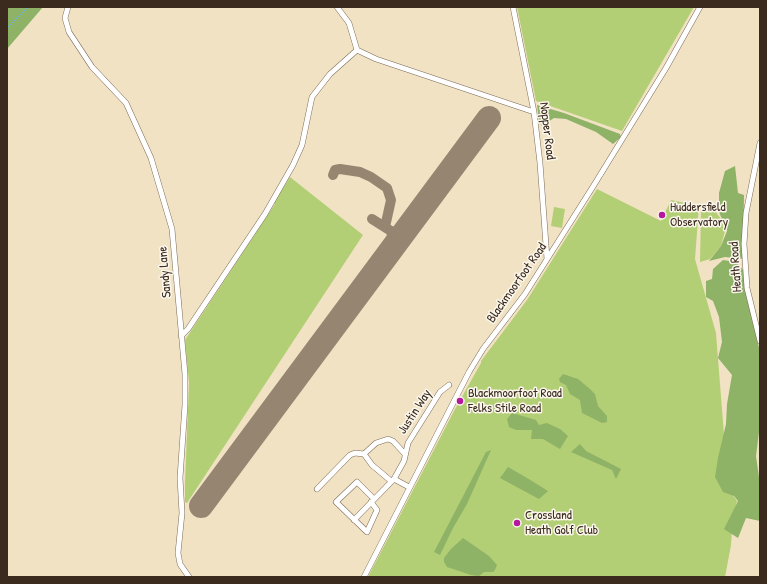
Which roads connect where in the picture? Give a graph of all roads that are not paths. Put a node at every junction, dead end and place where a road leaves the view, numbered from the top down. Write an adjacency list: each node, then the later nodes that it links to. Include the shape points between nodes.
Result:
1 (68, 7): 9 (street, Sandy Lane, via 65,18 69,32 92,67 126,103 151,158 172,228)
2 (337, 7): 5 (street, via 349,23)
3 (513, 7): 6 (street, Nopper Road)
4 (700, 7): 8 (street, Blackmoorfoot Road, via 630,128)
5 (357, 50): 6 (street, via 376,59); 9 (street, via 330,74 312,97 302,144 293,165 265,214)
6 (534, 112): 8 (street, Nopper Road)
7 (760, 143): 10 (street, Heath Road, via 746,213 744,238 747,288)
8 (547, 260): 15 (street, Blackmoorfoot Road, via 469,372)
9 (181, 336): 19 (street, Sandy Lane, via 185,405 180,478 182,512 178,553 180,564)
10 (760, 342)
11 (449, 386): 12 (street, Justin Way, via 440,392 408,442)
12 (404, 453): 13 (street, via 388,438 376,442); 14 (street, via 404,461)
13 (364, 454): 14 (street, via 372,465); 16 (street, via 350,455)
14 (392, 480): 15 (street); 17 (street)
15 (409, 487): 20 (street, Blackmoorfoot Road)
16 (317, 489)
17 (372, 500): 18 (street); 18 (street, via 377,510 367,532); 18 (street, via 357,482 336,502)
18 (354, 520)
19 (189, 577)
20 (364, 577)

